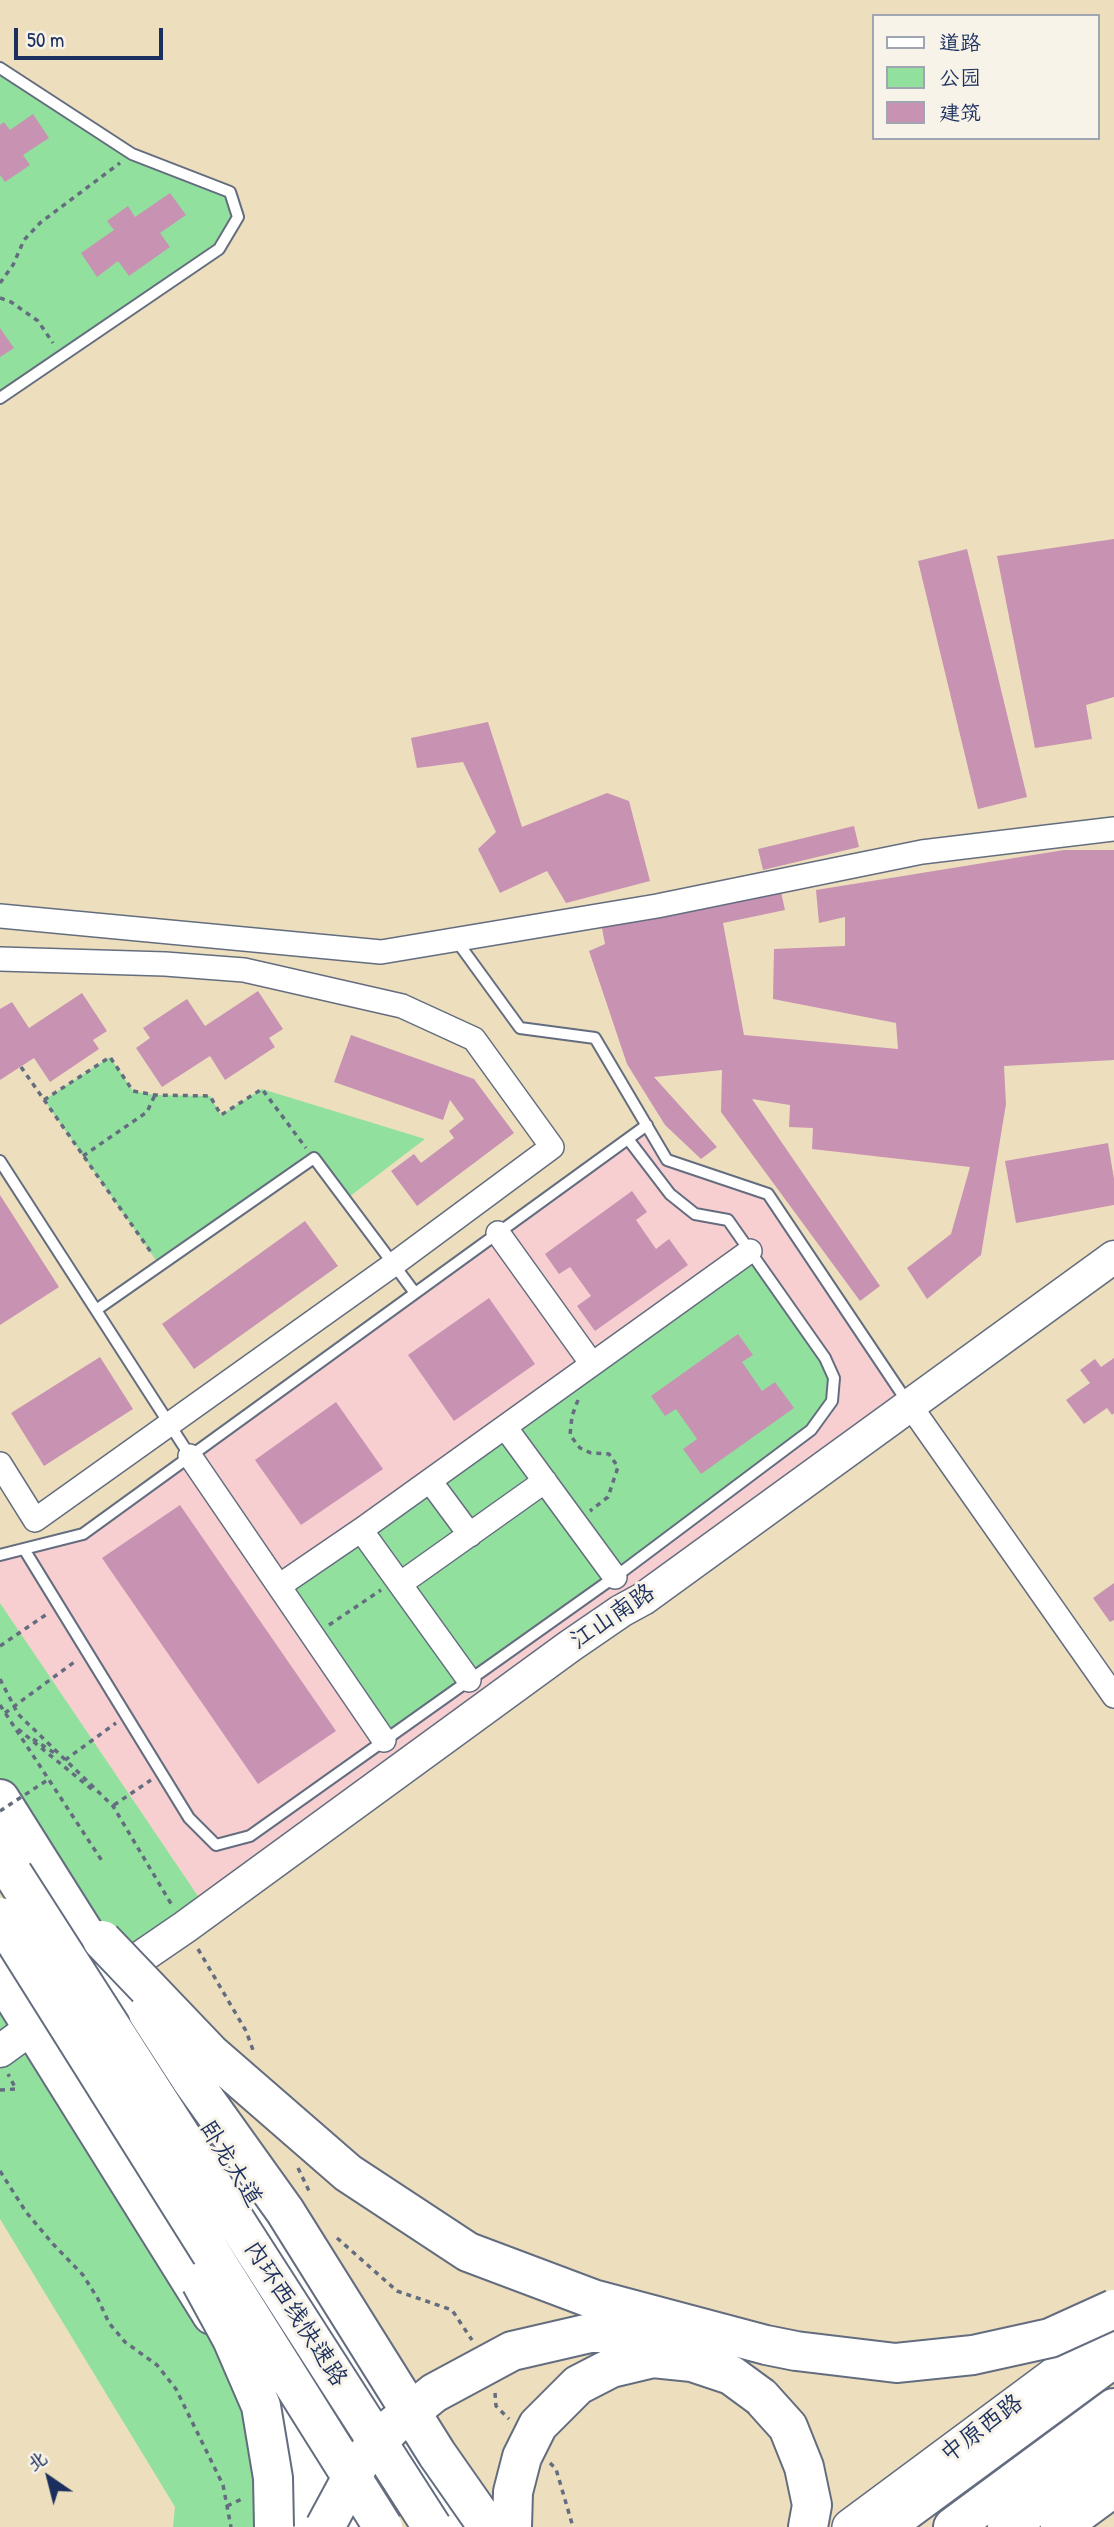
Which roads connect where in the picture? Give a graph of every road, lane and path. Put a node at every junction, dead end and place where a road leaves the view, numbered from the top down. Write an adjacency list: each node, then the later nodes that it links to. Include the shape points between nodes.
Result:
1 (0, 68): 2 (lane)
2 (132, 154): 3 (path, via 40,223 24,240); 5 (lane, via 230,192 238,217 219,249)
3 (0, 283)
4 (0, 298): 5 (path, via 38,321)
5 (62, 356): 6 (lane)
6 (0, 398)
7 (1114, 829): 9 (street, via 922,852 657,906)
8 (0, 916): 9 (street, via 381,952)
9 (456, 940): 14 (lane, via 520,1028 595,1038)
10 (0, 959): 22 (street, via 244,970 402,1006 474,1039 552,1147)
11 (21, 1067): 13 (path)
12 (155, 1094): 13 (path, via 133,1091 110,1057); 16 (path, via 146,1112); 17 (path, via 210,1096 221,1115 262,1089)
13 (44, 1100): 16 (path)
14 (647, 1125): 15 (lane); 27 (lane, via 667,1160 768,1194)
15 (628, 1139): 19 (lane); 20 (lane, via 670,1194 695,1214 728,1220)
16 (83, 1156): 23 (path)
17 (314, 1158): 22 (lane); 23 (lane)
18 (0, 1161): 25 (lane)
19 (498, 1233): 24 (lane); 26 (street)
20 (750, 1251): 26 (street); 39 (lane, via 825,1358 834,1378 832,1401 811,1430)
21 (1114, 1257): 27 (street, 江山南路)
22 (394, 1264): 24 (lane); 28 (street)
23 (160, 1266): 25 (lane)
24 (415, 1293): 30 (lane)
25 (96, 1310): 28 (lane)
26 (592, 1364): 29 (street); 34 (path, via 572,1416 570,1436 580,1448 609,1454 618,1467 608,1497)
27 (909, 1404): 47 (street); 64 (street, 江山南路)
28 (170, 1425): 30 (lane); 31 (street, via 35,1520)
29 (505, 1427): 32 (street); 33 (street)
30 (190, 1457): 37 (lane, via 83,1534); 41 (street)
31 (0, 1464)
32 (430, 1481): 35 (street); 36 (street)
33 (545, 1481): 34 (street); 36 (street)
34 (572, 1518): 39 (street)
35 (361, 1530): 40 (street); 41 (street)
36 (470, 1535): 40 (street)
37 (24, 1549): 38 (lane); 42 (lane)
38 (0, 1555)
39 (615, 1577): 46 (lane)
40 (398, 1582): 43 (path); 46 (street)
41 (279, 1586): 43 (street)
42 (59, 1606): 44 (path); 45 (lane)
43 (313, 1636): 52 (street)
44 (0, 1646)
45 (88, 1653): 49 (path); 50 (lane)
46 (469, 1681): 52 (lane)
47 (1114, 1696)
48 (0, 1705): 49 (path)
49 (5, 1713): 51 (path)
50 (127, 1715): 51 (path, via 66,1760); 53 (lane)
51 (14, 1726): 53 (path, via 113,1806); 54 (path)
52 (384, 1741): 53 (lane, via 250,1836 216,1845 189,1818)
53 (162, 1773)
54 (49, 1779): 57 (path, bridge); 59 (path)
55 (0, 1780): 61 (highway)
56 (0, 1799): 64 (highway, 卧龙大道)
57 (0, 1811)
58 (0, 1853): 84 (highway, 内环西线快速路, bridge)
59 (104, 1864)
60 (0, 1917): 83 (highway, 内环西线快速路, bridge)
61 (102, 1940): 71 (highway, bridge, via 210,2053 348,2173 468,2252 593,2299); 86 (highway, bridge, via 192,2081 285,2211)
62 (0, 1943): 79 (highway, bridge, via 18,1983 161,2211 232,2339 261,2406 273,2478)
63 (0, 1975): 65 (highway)
64 (112, 1978): 85 (highway, 卧龙大道)
65 (33, 2028): 66 (street); 72 (highway)
66 (3, 2061): 67 (path, via 16,2089)
67 (0, 2090)
68 (0, 2171): 78 (path, via 26,2212 83,2275 108,2323 157,2365 176,2389 223,2485)
69 (1114, 2308): 71 (highway, bridge, via 1050,2338 973,2355 896,2363)
70 (1114, 2331): 89 (main road, 中原西路)
71 (766, 2345): 81 (highway, bridge, via 656,2332 590,2333 512,2351 434,2393 392,2427 360,2462)
72 (236, 2352): 80 (main road, via 281,2482); 82 (highway)
73 (1114, 2358): 90 (highway)
74 (1114, 2408): 91 (highway)
75 (1114, 2448): 92 (highway)
76 (1114, 2487): 93 (highway)
77 (1114, 2506): 94 (main road)
78 (231, 2527)
79 (274, 2527)
80 (307, 2527)
81 (325, 2527)
82 (345, 2527)
83 (383, 2527)
84 (432, 2527)
85 (461, 2527)
86 (488, 2527)
87 (513, 2527): 88 (highway, bridge, via 513,2492 522,2457 538,2425 578,2385 611,2368 653,2358 692,2362 731,2375 761,2397 788,2427 804,2468 812,2505)
88 (808, 2527)
89 (850, 2527)
90 (884, 2527)
91 (953, 2527)
92 (1007, 2527)
93 (1060, 2527)
94 (1085, 2527)

